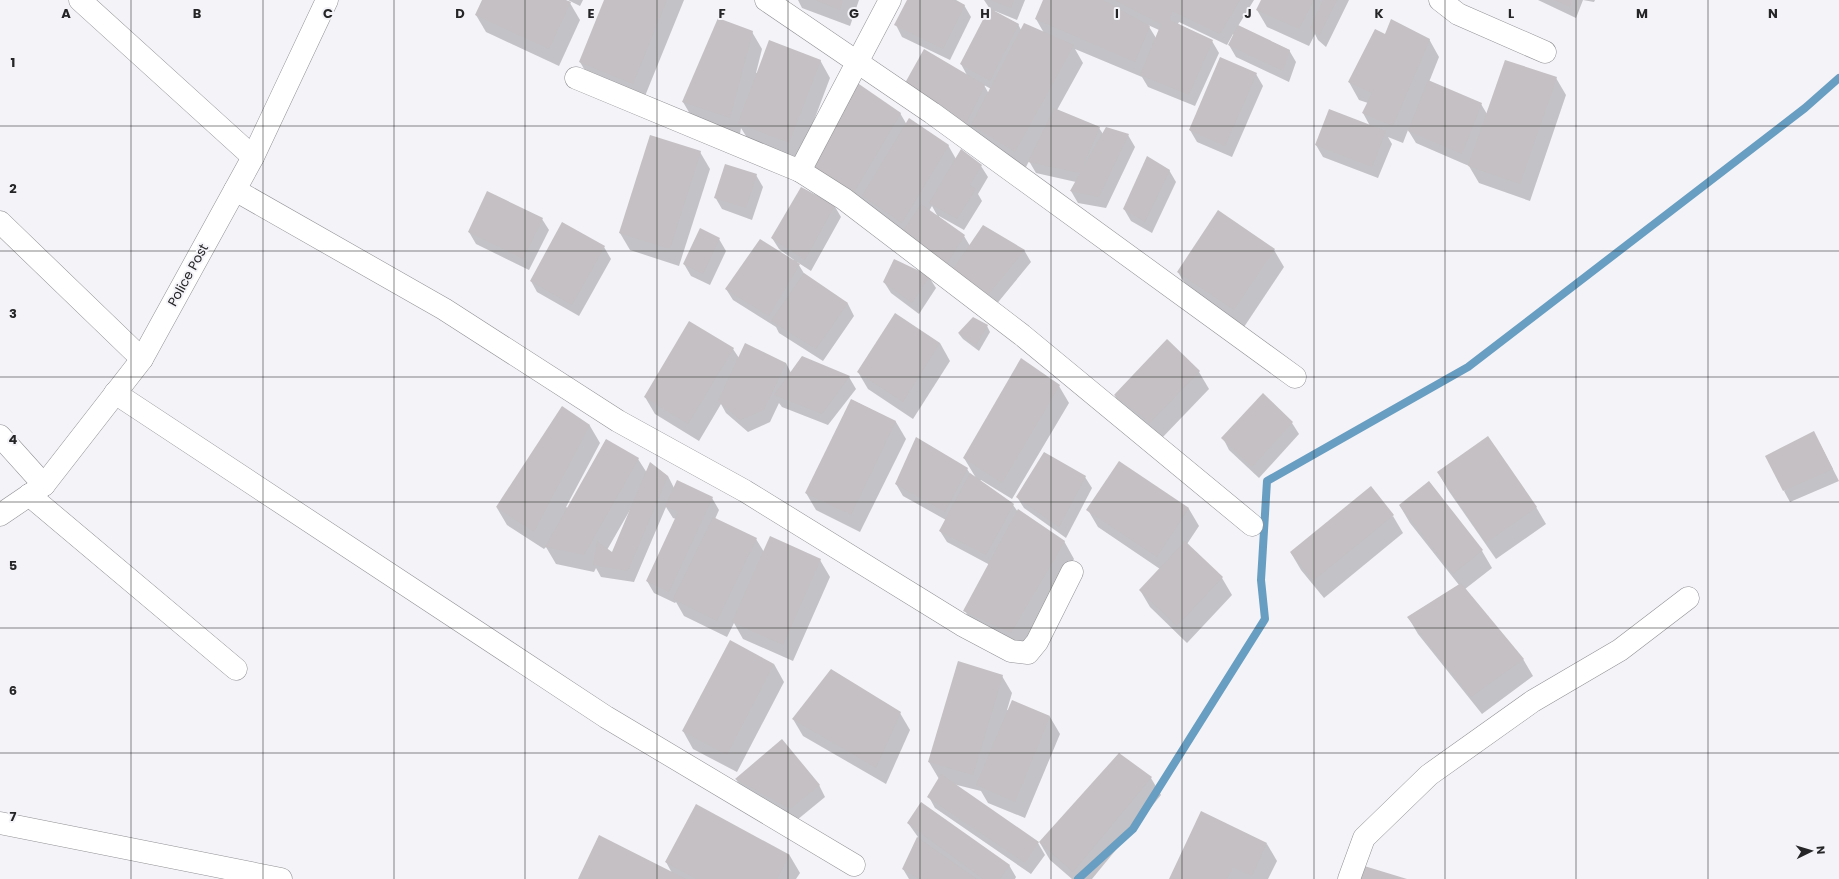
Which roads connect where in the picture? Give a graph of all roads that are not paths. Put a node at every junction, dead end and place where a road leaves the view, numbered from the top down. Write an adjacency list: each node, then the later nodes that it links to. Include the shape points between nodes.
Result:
1 (80, 0): 9 (street)
2 (327, 0): 9 (street, Police Post)
3 (766, 0): 7 (street)
4 (890, 0): 7 (street)
5 (1440, 0): 6 (street, via 1458,14)
6 (1545, 52)
7 (856, 62): 10 (street); 14 (street, via 932,113)
8 (576, 78): 10 (street)
9 (253, 157): 11 (street, Police Post)
10 (800, 171): 19 (street, via 844,199 1022,335)
11 (235, 190): 13 (street, Police Post); 20 (street, via 444,309 618,421 745,491 962,625 1010,651 1028,653 1037,642)
12 (0, 222): 13 (street)
13 (142, 359): 15 (street, Police Post)
14 (1295, 377)
15 (115, 393): 17 (street, Police Post); 24 (street, via 606,717)
16 (0, 436): 17 (street)
17 (37, 490): 18 (street, Police Post); 22 (street)
18 (0, 514)
19 (1252, 525)
20 (1072, 572)
21 (1688, 598): 26 (street, via 1620,650 1533,701 1429,775 1364,838)
22 (236, 669)
23 (0, 823): 25 (street)
24 (854, 865)
25 (281, 879)
26 (1349, 879)

